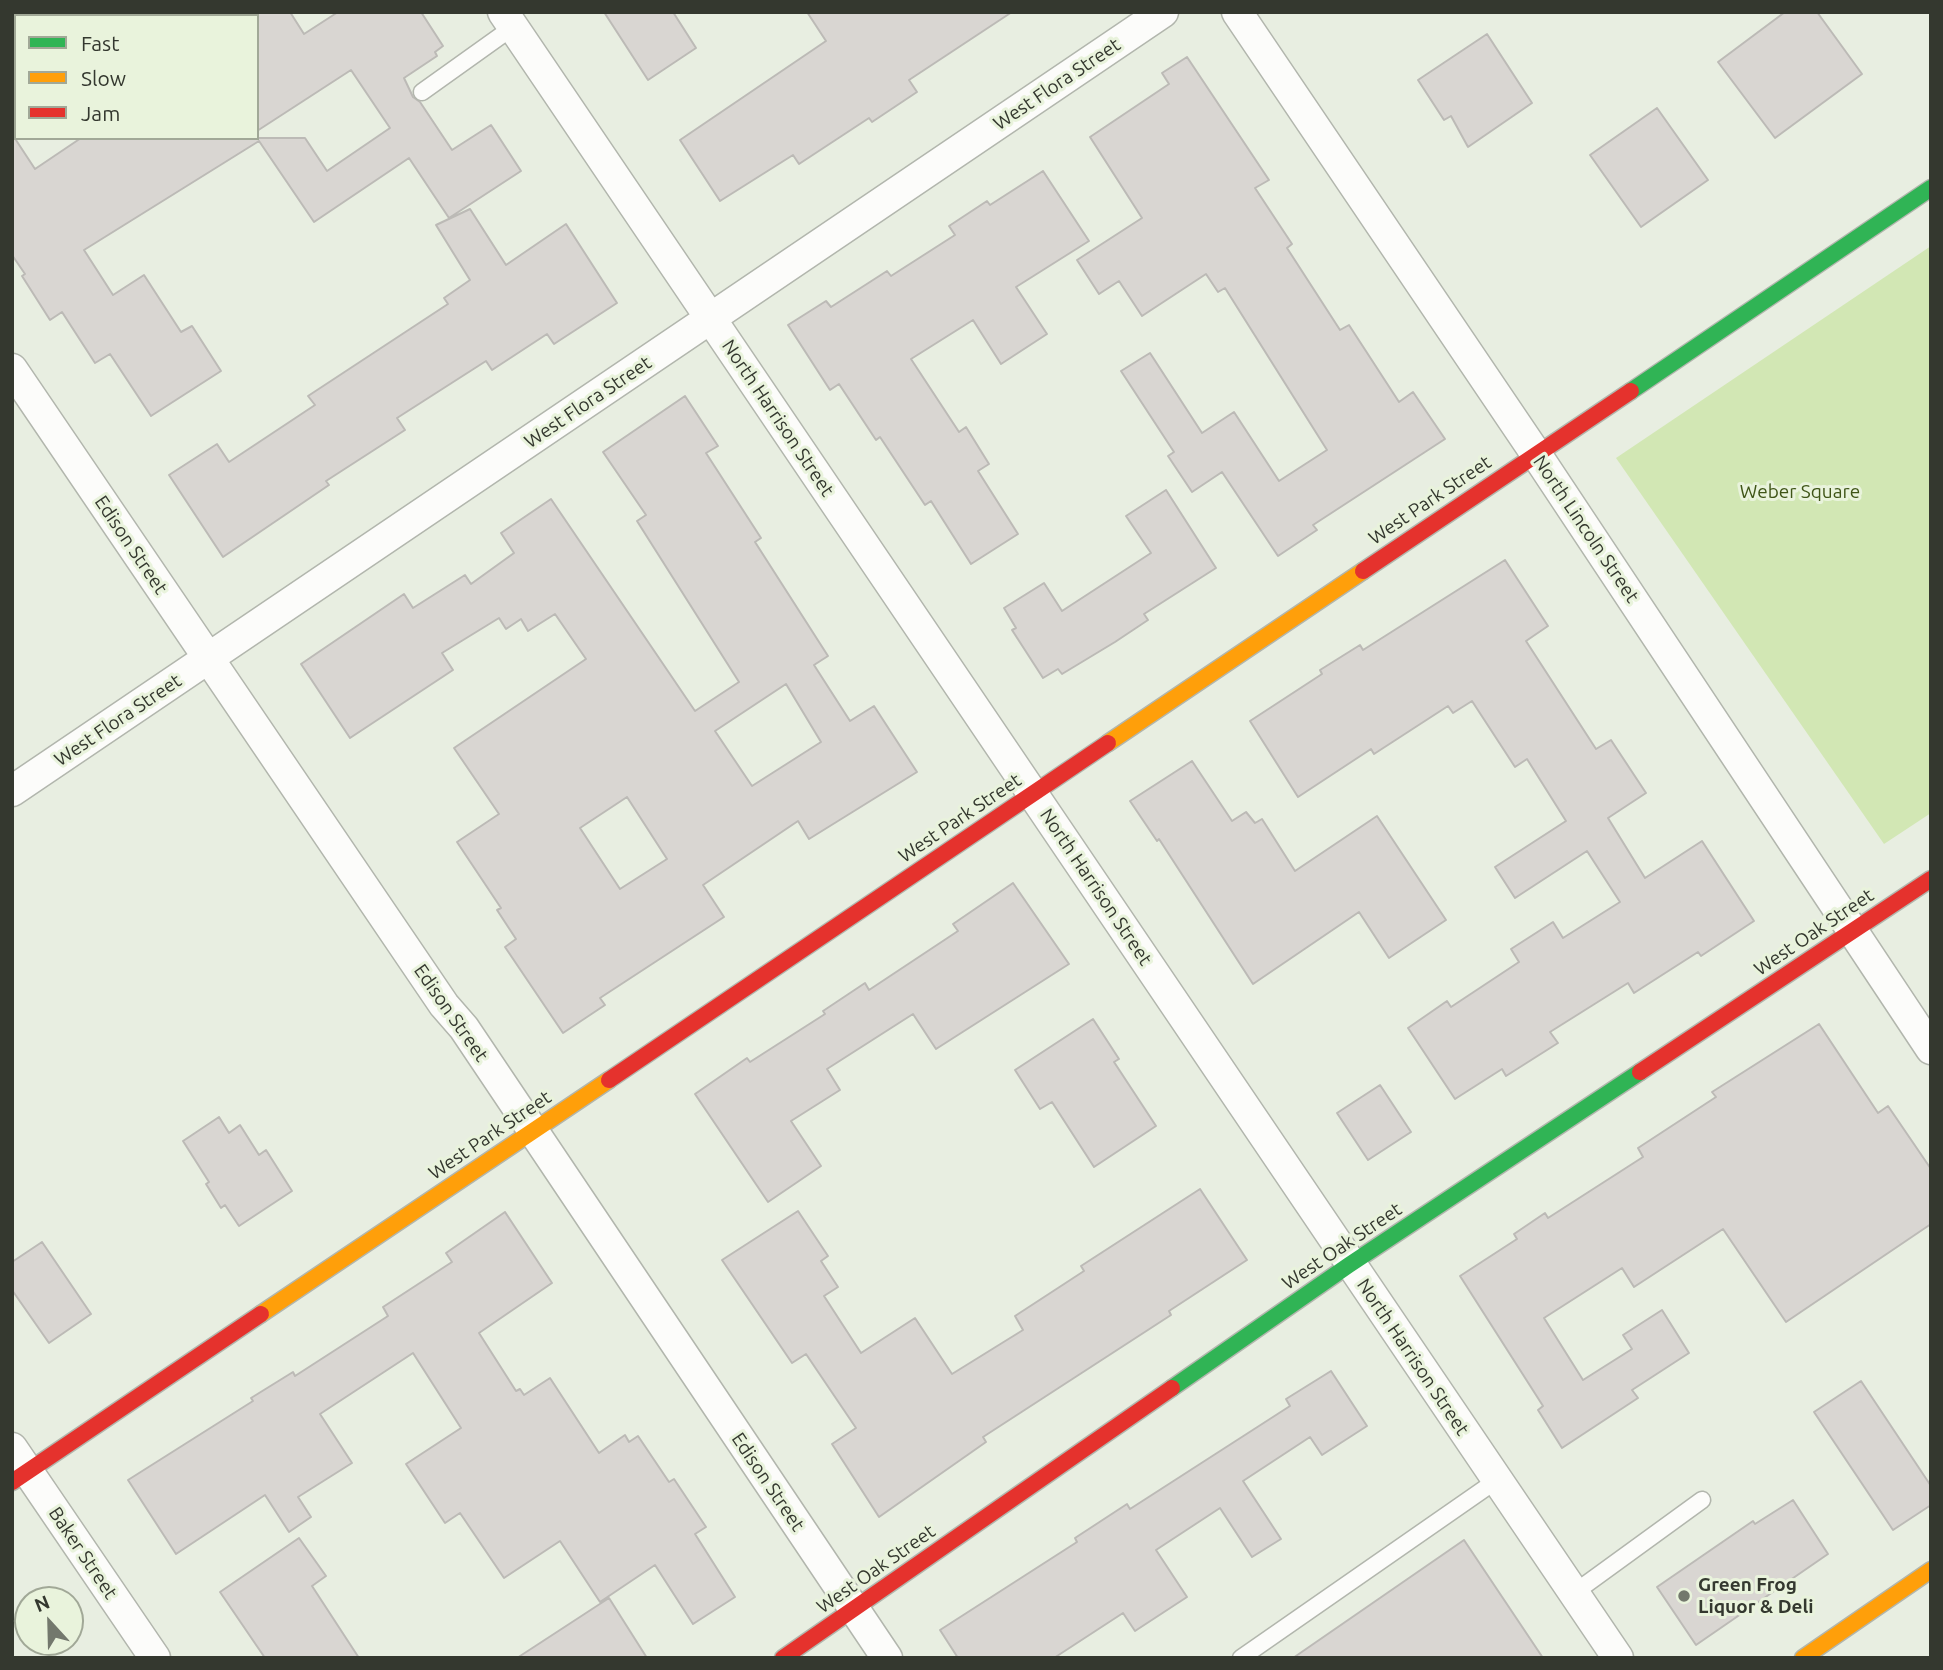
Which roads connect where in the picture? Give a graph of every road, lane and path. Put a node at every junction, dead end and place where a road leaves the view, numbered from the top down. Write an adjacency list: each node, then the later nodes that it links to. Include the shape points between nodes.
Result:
1 (1163, 12): 6 (street, West Flora Street)
2 (1237, 12): 8 (street, North Lincoln Street)
3 (508, 20): 4 (lane); 6 (street, North Harrison Street)
4 (422, 92)
5 (1931, 188): 8 (street, West Park Street)
6 (711, 319): 9 (street, West Flora Street); 11 (street, North Harrison Street)
7 (12, 369): 9 (street, Edison Street)
8 (1536, 454): 11 (street, West Park Street); 13 (street, North Lincoln Street)
9 (208, 659): 10 (street, West Flora Street); 15 (street, Edison Street)
10 (12, 791)
11 (1034, 793): 15 (street, West Park Street); 16 (street, North Harrison Street)
12 (1931, 879): 13 (street, West Oak Street)
13 (1853, 932): 14 (street, North Lincoln Street); 16 (street, West Oak Street)
14 (1931, 1049)
15 (531, 1132): 17 (street, West Park Street); 22 (street, Edison Street)
16 (1349, 1265): 18 (street, North Harrison Street); 22 (street, West Oak Street)
17 (17, 1467): 23 (street, Baker Street)
18 (1497, 1480): 21 (street, North Harrison Street); 26 (lane)
19 (1702, 1500): 21 (lane)
20 (1931, 1570): 28 (street)
21 (1574, 1592): 27 (street, North Harrison Street)
22 (854, 1610): 24 (street, West Oak Street); 25 (street, Edison Street)
23 (155, 1658)
24 (783, 1658)
25 (887, 1658)
26 (1241, 1658)
27 (1618, 1658)
28 (1803, 1658)

